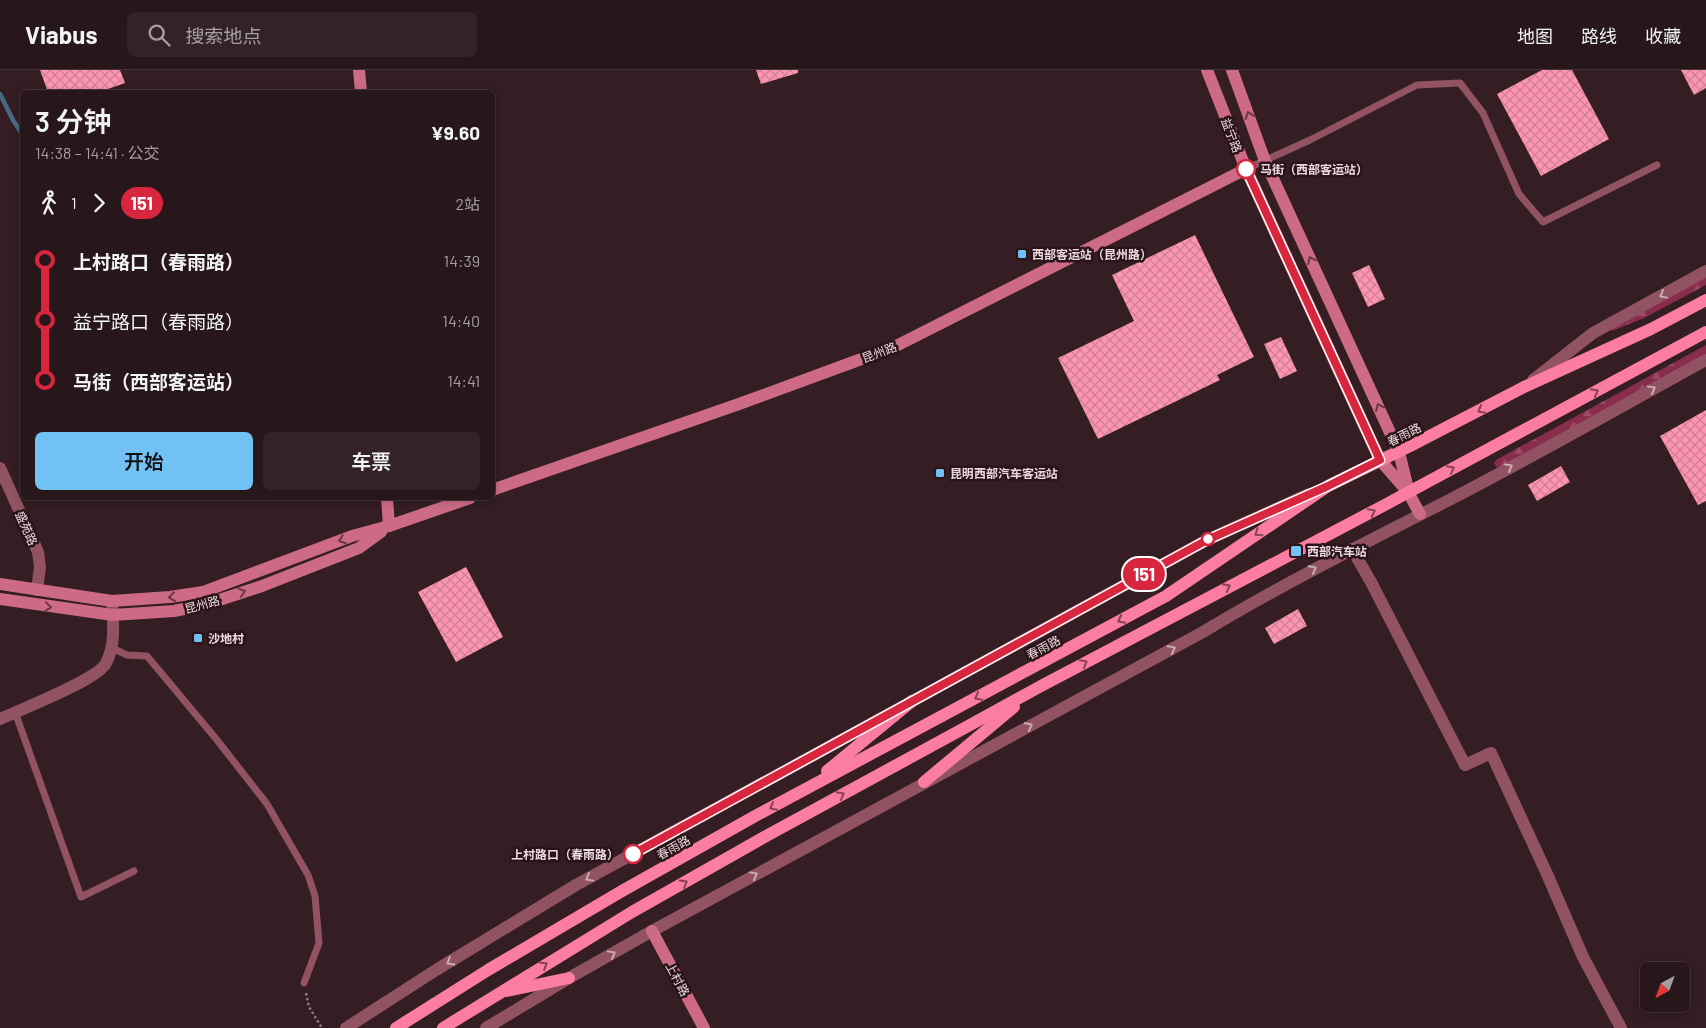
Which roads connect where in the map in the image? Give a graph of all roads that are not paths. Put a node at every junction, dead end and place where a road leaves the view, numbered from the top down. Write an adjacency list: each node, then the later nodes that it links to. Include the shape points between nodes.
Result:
1 (359, 70): 4 (main road)
2 (1207, 70): 7 (main road, 益宁路)
3 (1232, 70): 5 (main road, 益宁路, one-way to 3)
4 (361, 90)
5 (1265, 161): 6 (lane, via 1417,85 1460,83 1483,113 1519,194 1543,222); 7 (lane); 13 (main road, 益宁路, one-way to 5)
6 (1658, 165)
7 (1246, 169): 14 (main road, 益宁路); 17 (main road, 昆州路, via 894,348)
8 (1706, 271): 12 (street, one-way to 12, via 1593,333)
9 (1706, 300): 12 (main road, 春雨路)
10 (1706, 332): 18 (main road, one-way to 10)
11 (1706, 360): 21 (street, one-way to 11)
12 (1524, 387): 13 (main road, 春雨路, one-way to 13)
13 (1399, 452): 14 (main road, 春雨路); 18 (main road, 益宁路)
14 (1380, 460): 16 (main road, 春雨路); 18 (main road, 益宁路)
15 (0, 468): 25 (street, 盛苑路, via 38,552)
16 (1328, 486): 31 (street, via 1207,540); 35 (main road, 春雨路, one-way to 35, via 1166,596)
17 (495, 489)
18 (1408, 492): 21 (main road, 益宁路); 30 (main road, one-way to 18)
19 (387, 500): 22 (main road)
20 (464, 500): 22 (main road, 昆州路)
21 (1420, 514): 23 (street)
22 (389, 526): 27 (main road, 昆州路, one-way to 27, via 352,536 203,592 170,598); 28 (main road, 昆州路, one-way to 22, via 174,611 204,605 359,548)
23 (1352, 548): 34 (street, one-way to 23); 46 (street, via 1465,765 1490,753 1583,957)
24 (0, 584): 25 (main road, 昆州路)
25 (37, 590): 27 (main road, 昆州路)
26 (0, 600): 28 (main road, 昆州路, one-way to 28)
27 (112, 601): 28 (street)
28 (112, 615): 29 (street)
29 (112, 648): 32 (street, via 106,665 90,677); 39 (lane, via 128,655 147,656 267,804 308,875 315,896 319,943)
30 (1041, 686): 34 (main road); 40 (main road, one-way to 30, via 700,873)
31 (912, 701): 35 (main road); 41 (street, one-way to 41, via 576,885)
32 (15, 712): 33 (street); 36 (lane, via 82,897)
33 (0, 719)
34 (924, 782): 37 (street, one-way to 34)
35 (805, 790): 42 (main road, 春雨路, one-way to 42, via 622,891)
36 (134, 871)
37 (652, 931): 38 (street, one-way to 37); 45 (main road, 上村路)
38 (569, 978): 40 (main road); 44 (street)
39 (304, 983)
40 (497, 993): 43 (main road)
41 (346, 1028)
42 (396, 1028)
43 (443, 1028)
44 (486, 1028)
45 (704, 1028)
46 (1621, 1028)

